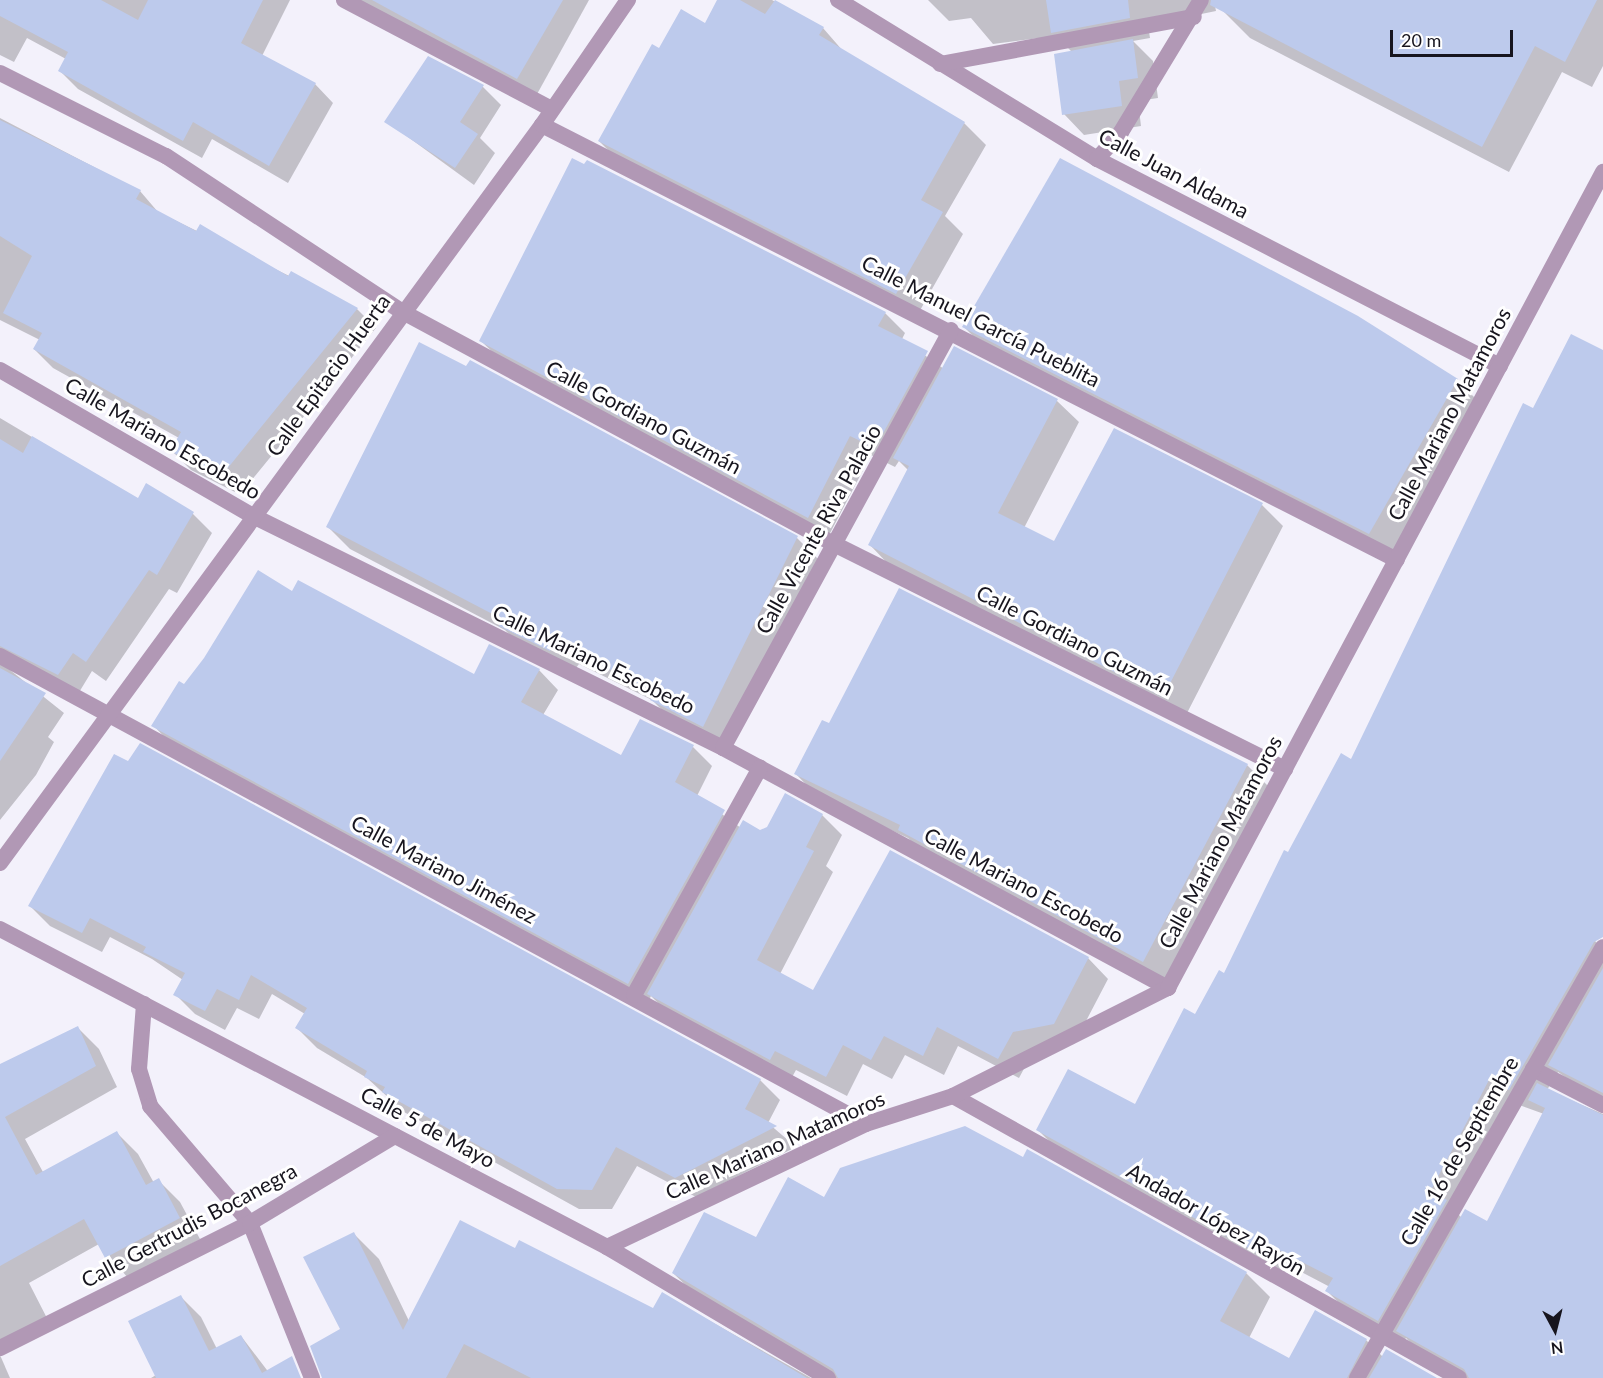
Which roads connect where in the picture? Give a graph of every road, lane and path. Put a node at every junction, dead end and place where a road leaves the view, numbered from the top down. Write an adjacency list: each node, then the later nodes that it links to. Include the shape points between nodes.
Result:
1 (344, 0): 8 (street)
2 (628, 0): 8 (street, Calle Epitacio Huerta)
3 (838, 0): 6 (street, Calle Juan Aldama)
4 (1201, 0): 5 (street)
5 (1194, 17): 6 (street); 10 (street, via 1121,132)
6 (940, 64): 10 (street, Calle Juan Aldama)
7 (0, 73): 12 (street, Calle Gordiano Guzmán, via 166,156)
8 (550, 108): 9 (street, Calle Epitacio Huerta)
9 (542, 126): 12 (street, Calle Epitacio Huerta); 13 (street, Calle Manuel García Pueblita)
10 (1097, 159): 14 (street, Calle Juan Aldama)
11 (1603, 172): 14 (street, Calle Mariano Matamoros)
12 (401, 311): 16 (street, Calle Epitacio Huerta); 17 (street, Calle Gordiano Guzmán)
13 (951, 330): 17 (street, Calle Vicente Riva Palacio); 18 (street, Calle Manuel García Pueblita)
14 (1500, 366): 18 (street, Calle Mariano Matamoros)
15 (0, 370): 16 (street, Calle Mariano Escobedo)
16 (253, 516): 20 (street, Calle Epitacio Huerta); 21 (street, Calle Mariano Escobedo)
17 (836, 545): 21 (street, Calle Vicente Riva Palacio); 23 (street, Calle Gordiano Guzmán)
18 (1397, 560): 23 (street, Calle Mariano Matamoros)
19 (0, 656): 20 (street, Calle Mariano Jiménez)
20 (105, 714): 24 (street, Calle Epitacio Huerta); 28 (street, Calle Mariano Jiménez)
21 (723, 748): 22 (street, Calle Mariano Escobedo)
22 (760, 768): 27 (street, Calle Mariano Escobedo); 28 (street)
23 (1285, 769): 27 (street, Calle Mariano Matamoros)
24 (0, 863)
25 (0, 929): 29 (street, Calle 5 de Mayo)
26 (1603, 947): 30 (street, Calle 16 de Septiembre)
27 (1168, 988): 31 (street, Calle Mariano Matamoros)
28 (634, 995): 33 (street, Calle Mariano Jiménez)
29 (144, 1004): 34 (street, Calle 5 de Mayo); 35 (street, via 139,1069 150,1106)
30 (1533, 1069): 32 (street); 37 (street, Calle 16 de Septiembre)
31 (953, 1096): 33 (street, Calle Mariano Matamoros); 37 (street, Andador López Rayón)
32 (1603, 1105)
33 (866, 1124): 36 (street, Calle Mariano Matamoros)
34 (395, 1136): 35 (street, Calle Gertrudis Bocanegra); 36 (street, Calle 5 de Mayo)
35 (250, 1223): 38 (street, Calle Gertrudis Bocanegra); 39 (street)
36 (607, 1246): 40 (street, Calle 5 de Mayo)
37 (1377, 1337): 41 (street, Calle 16 de Septiembre); 42 (street, Andador López Rayón)
38 (0, 1348)
39 (312, 1378)
40 (828, 1378)
41 (1357, 1378)
42 (1459, 1378)

